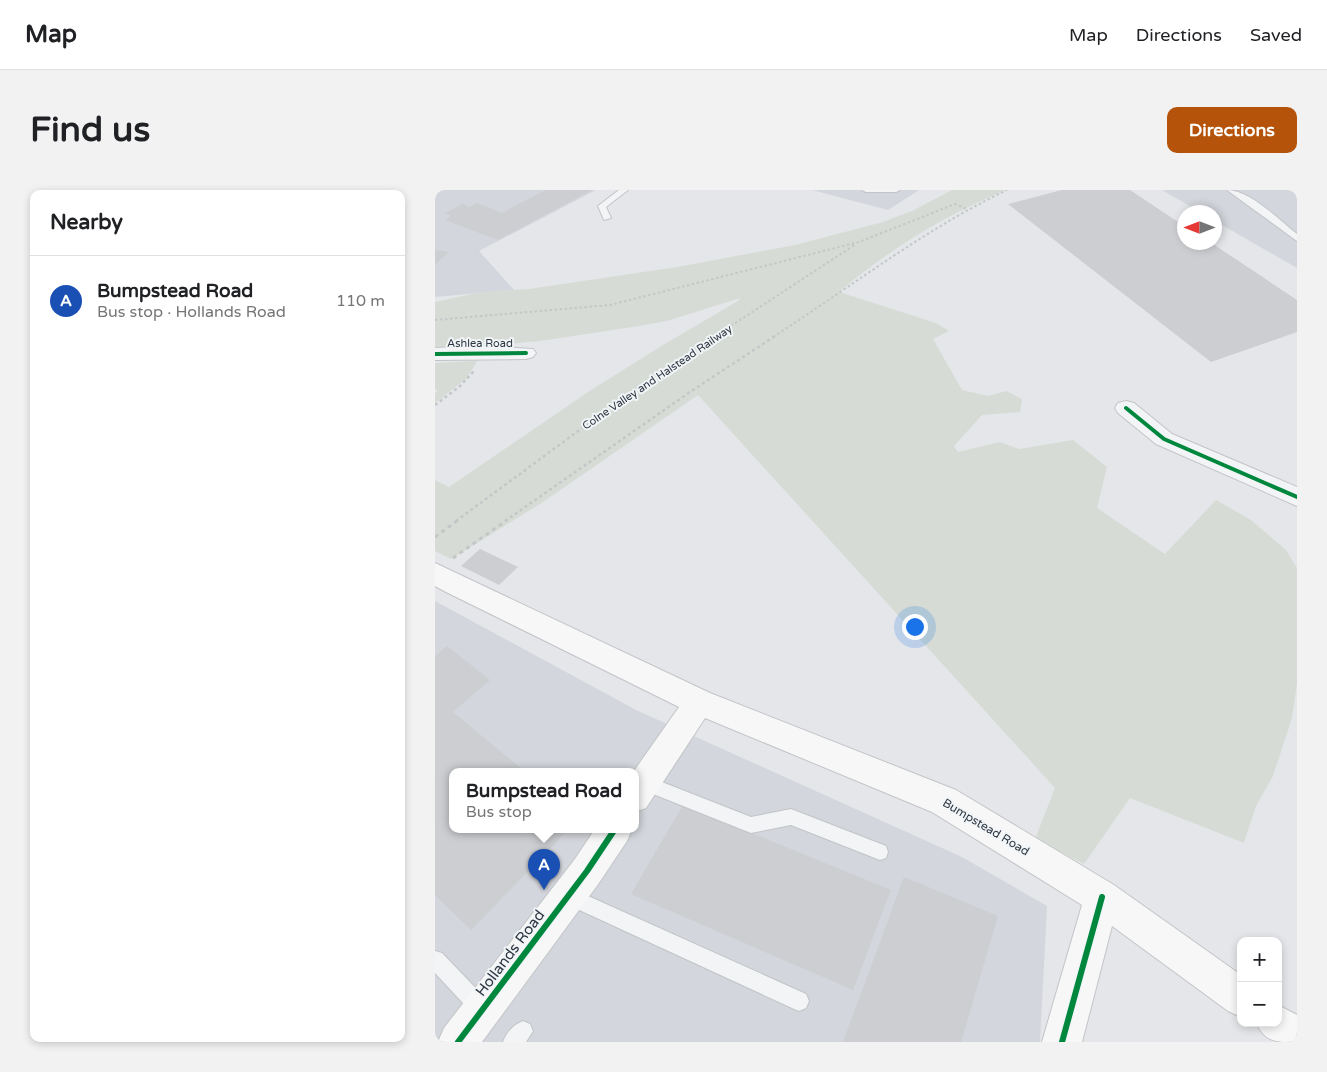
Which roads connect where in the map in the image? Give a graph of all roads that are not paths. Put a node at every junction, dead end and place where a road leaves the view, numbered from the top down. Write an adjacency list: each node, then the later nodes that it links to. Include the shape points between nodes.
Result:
1 (624, 190): 5 (lane, via 602,206)
2 (866, 190): 3 (lane)
3 (896, 190)
4 (1231, 190): 6 (lane)
5 (607, 218)
6 (1297, 238)
7 (526, 353): 8 (street, Ashlea Road)
8 (435, 354)
9 (1126, 408): 10 (street, via 1164,438)
10 (1297, 497)
11 (443, 566): 12 (main road, Bumpstead Road, via 455,585)
12 (699, 702): 13 (main road); 17 (main road, Bumpstead Road, via 944,801)
13 (640, 790): 15 (lane, via 751,824 791,817)
14 (612, 833): 16 (main road, Hollands Road)
15 (880, 852)
16 (568, 896): 20 (lane); 21 (main road, Hollands Road)
17 (1102, 897): 19 (main road, Bumpstead Road); 25 (main road)
18 (435, 960): 21 (lane)
19 (1237, 995)
20 (799, 1001)
21 (483, 1009): 24 (main road, Hollands Road)
22 (1280, 1027): 23 (main road)
23 (1297, 1039)
24 (458, 1042)
25 (1062, 1042)

